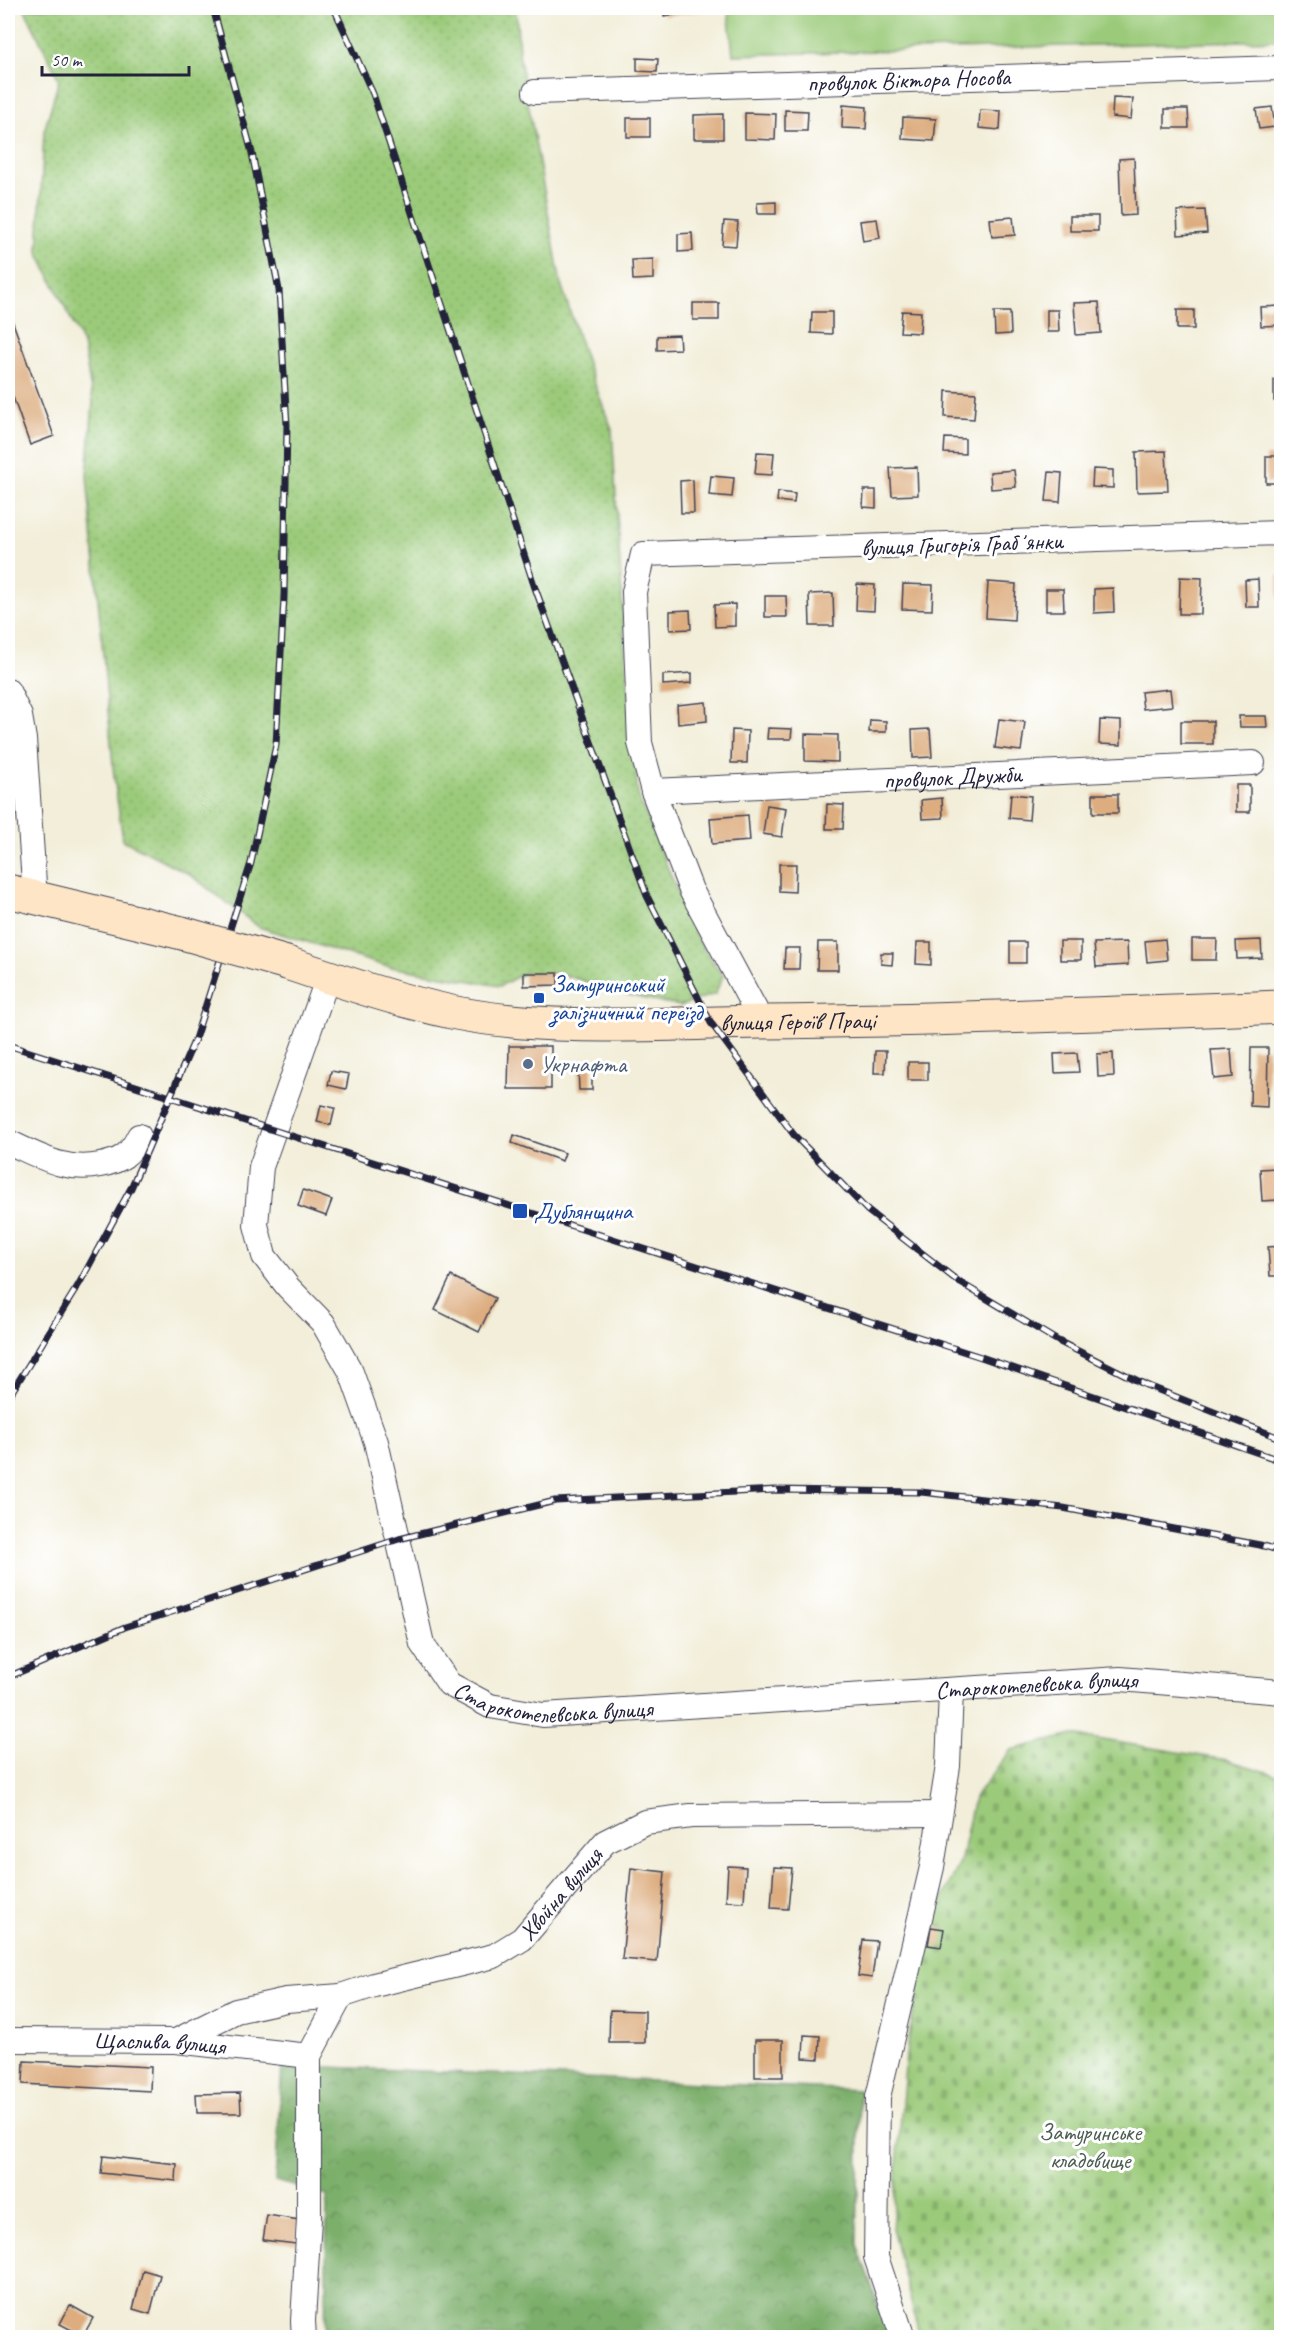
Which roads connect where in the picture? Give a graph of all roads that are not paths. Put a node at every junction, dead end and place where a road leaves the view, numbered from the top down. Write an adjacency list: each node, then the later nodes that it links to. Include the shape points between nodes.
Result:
1 (1281, 68): 2 (street, провулок Віктора Носова)
2 (535, 92)
3 (1281, 533): 6 (street, вулиця Григорія Грабʼянки, via 643,554 634,592 640,743)
4 (8, 691): 7 (street, via 20,716 24,739)
5 (1253, 763): 6 (street, провулок Дружби)
6 (653, 791): 10 (street, via 691,891)
7 (21, 894): 8 (main road, вулиця Героїв Праці, bridge, via 182,933)
8 (328, 977): 10 (main road, вулиця Героїв Праці, via 458,1013 516,1020 592,1024); 13 (street, Старокотелевська вулиця, via 261,1167 256,1225 264,1256 323,1323 351,1372 376,1442 422,1644 449,1684 490,1706 543,1715)
9 (1281, 1007): 10 (main road, вулиця Героїв Праці)
10 (762, 1022)
11 (139, 1136): 12 (street, via 124,1158 84,1168 61,1166)
12 (8, 1142)
13 (951, 1691): 14 (street, Старокотелевська вулиця, via 1120,1679); 15 (street, via 948,1766)
14 (1281, 1692)
15 (940, 1814): 16 (street, Хвойна вулиця, via 691,1816 645,1822 605,1842 522,1939 494,1956); 21 (street, via 932,1867 878,2097 876,2258)
16 (341, 1996): 18 (street, Хвойна вулиця, via 286,2000 236,2011); 19 (street)
17 (8, 2040): 18 (street, Щаслива вулиця)
18 (176, 2041): 19 (street, Щаслива вулиця)
19 (309, 2056): 20 (street)
20 (304, 2337)
21 (903, 2337)

